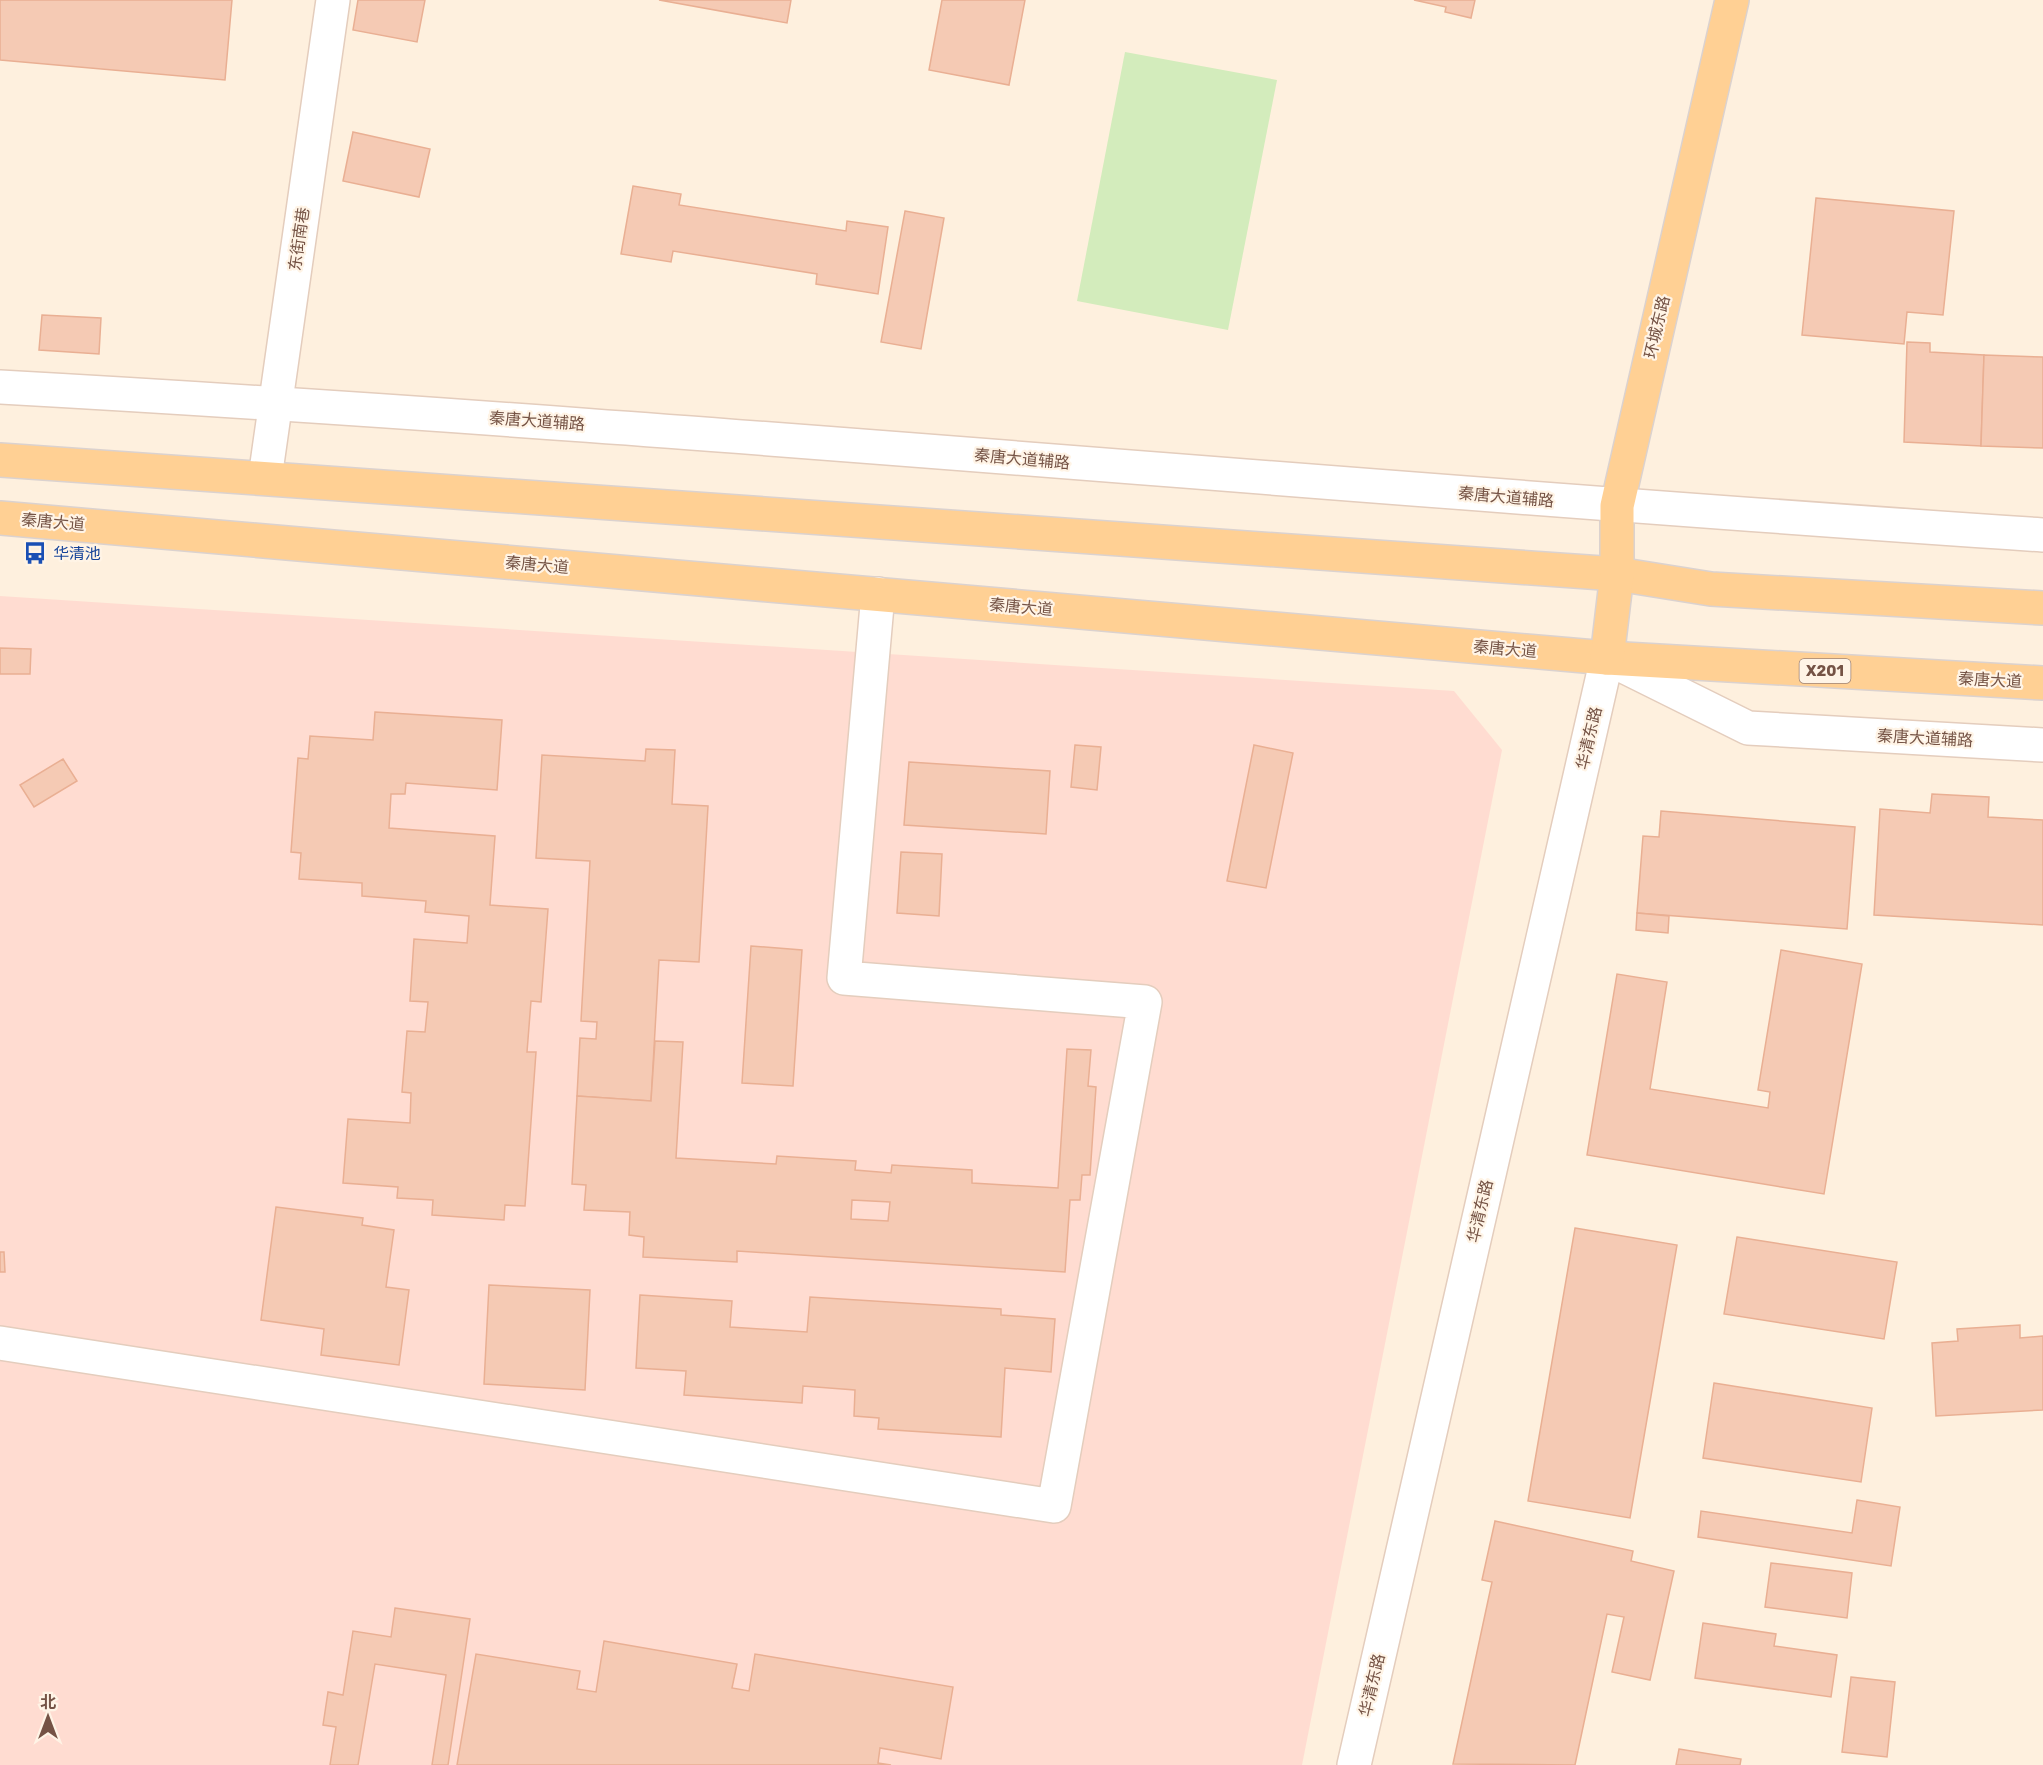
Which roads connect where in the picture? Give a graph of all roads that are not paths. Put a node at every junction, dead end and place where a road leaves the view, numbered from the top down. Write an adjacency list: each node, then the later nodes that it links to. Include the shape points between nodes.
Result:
1 (333, 0): 4 (street, 东街南巷)
2 (1732, 0): 7 (main road, 环城东路)
3 (0, 387): 4 (street, 秦唐大道辅路)
4 (276, 402): 6 (street, 东街南巷); 7 (street, 秦唐大道辅路)
5 (0, 460): 6 (main road)
6 (265, 478): 10 (main road)
7 (1617, 506): 9 (street, 秦唐大道辅路); 10 (main road, 环城东路)
8 (0, 518): 11 (main road, 秦唐大道)
9 (2043, 535)
10 (1617, 574): 12 (main road, via 1711,589); 13 (main road, 环城东路)
11 (878, 594): 13 (main road, 秦唐大道); 16 (street, via 844,978 1145,1002 1054,1506)
12 (2043, 608)
13 (1607, 658): 14 (main road, 秦唐大道 / X201); 15 (street, 秦唐大道辅路, via 1748,728); 17 (street, 华清东路)
14 (2043, 683)
15 (2043, 745)
16 (0, 1343)
17 (1354, 1765)

